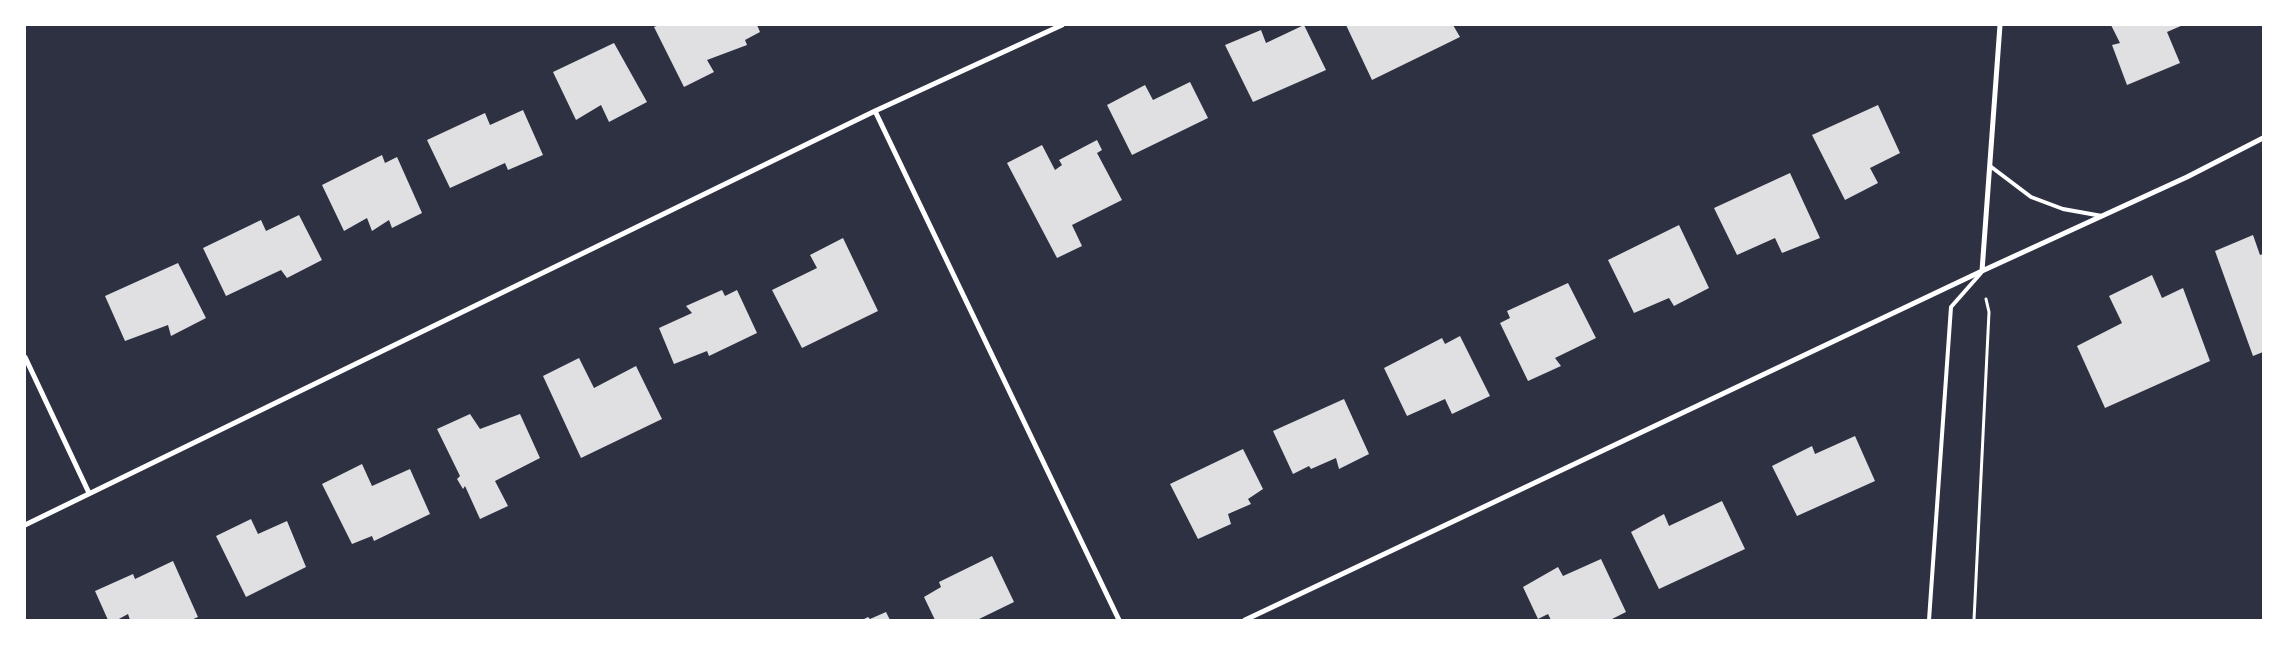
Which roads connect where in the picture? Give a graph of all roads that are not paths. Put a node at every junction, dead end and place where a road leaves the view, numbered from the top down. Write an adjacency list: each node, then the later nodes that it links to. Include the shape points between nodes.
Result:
1 (1062, 25): 3 (street)
2 (2000, 25): 5 (street)
3 (875, 112): 9 (street); 11 (street)
4 (2263, 138): 6 (street)
5 (1990, 166): 6 (lane, via 2031,197 2063,209); 7 (street)
6 (2102, 216): 7 (street)
7 (1982, 271): 12 (street); 13 (lane, via 1951,307)
8 (25, 357): 9 (street)
9 (89, 493): 10 (street)
10 (25, 525)
11 (1119, 620)
12 (1245, 620)
13 (1929, 620)

